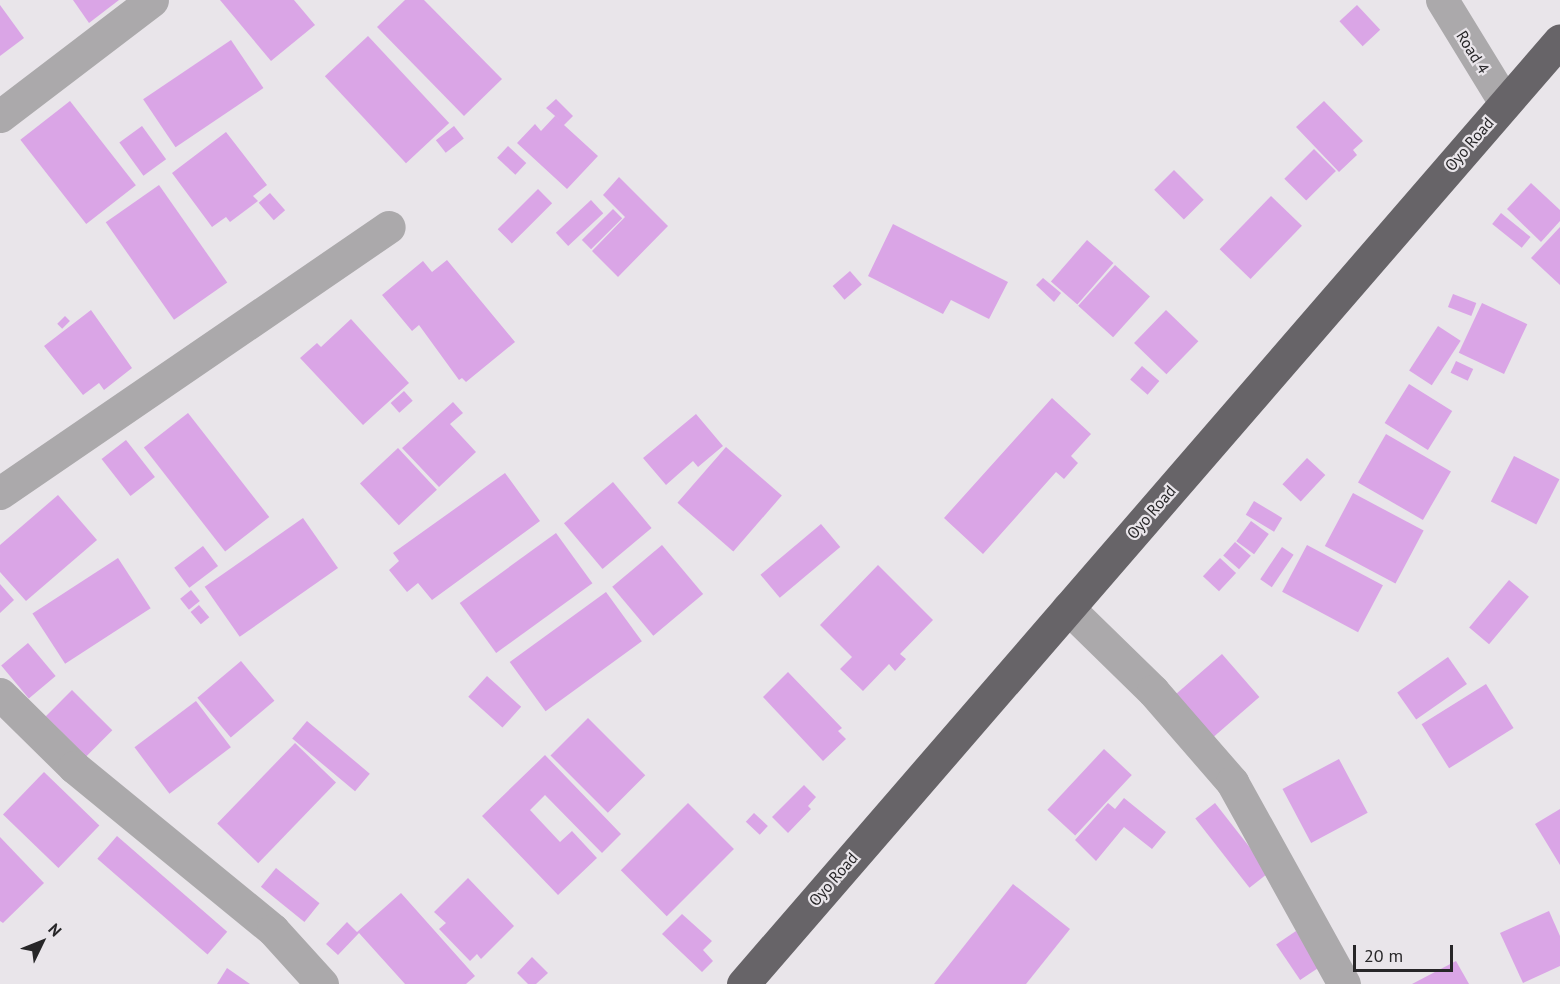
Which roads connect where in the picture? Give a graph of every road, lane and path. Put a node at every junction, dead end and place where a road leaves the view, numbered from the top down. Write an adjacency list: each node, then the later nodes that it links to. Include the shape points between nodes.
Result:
1 (152, 0): 5 (street)
2 (1442, 0): 4 (street, Road 4)
3 (1560, 40): 4 (highway, Oyo Road)
4 (1505, 103): 8 (highway, Oyo Road)
5 (0, 116)
6 (389, 227): 7 (street)
7 (0, 494)
8 (1068, 608): 11 (highway, Oyo Road); 12 (street, via 1153,691 1232,782)
9 (0, 694): 10 (street, via 74,767 273,930)
10 (322, 984)
11 (742, 984)
12 (1344, 984)

